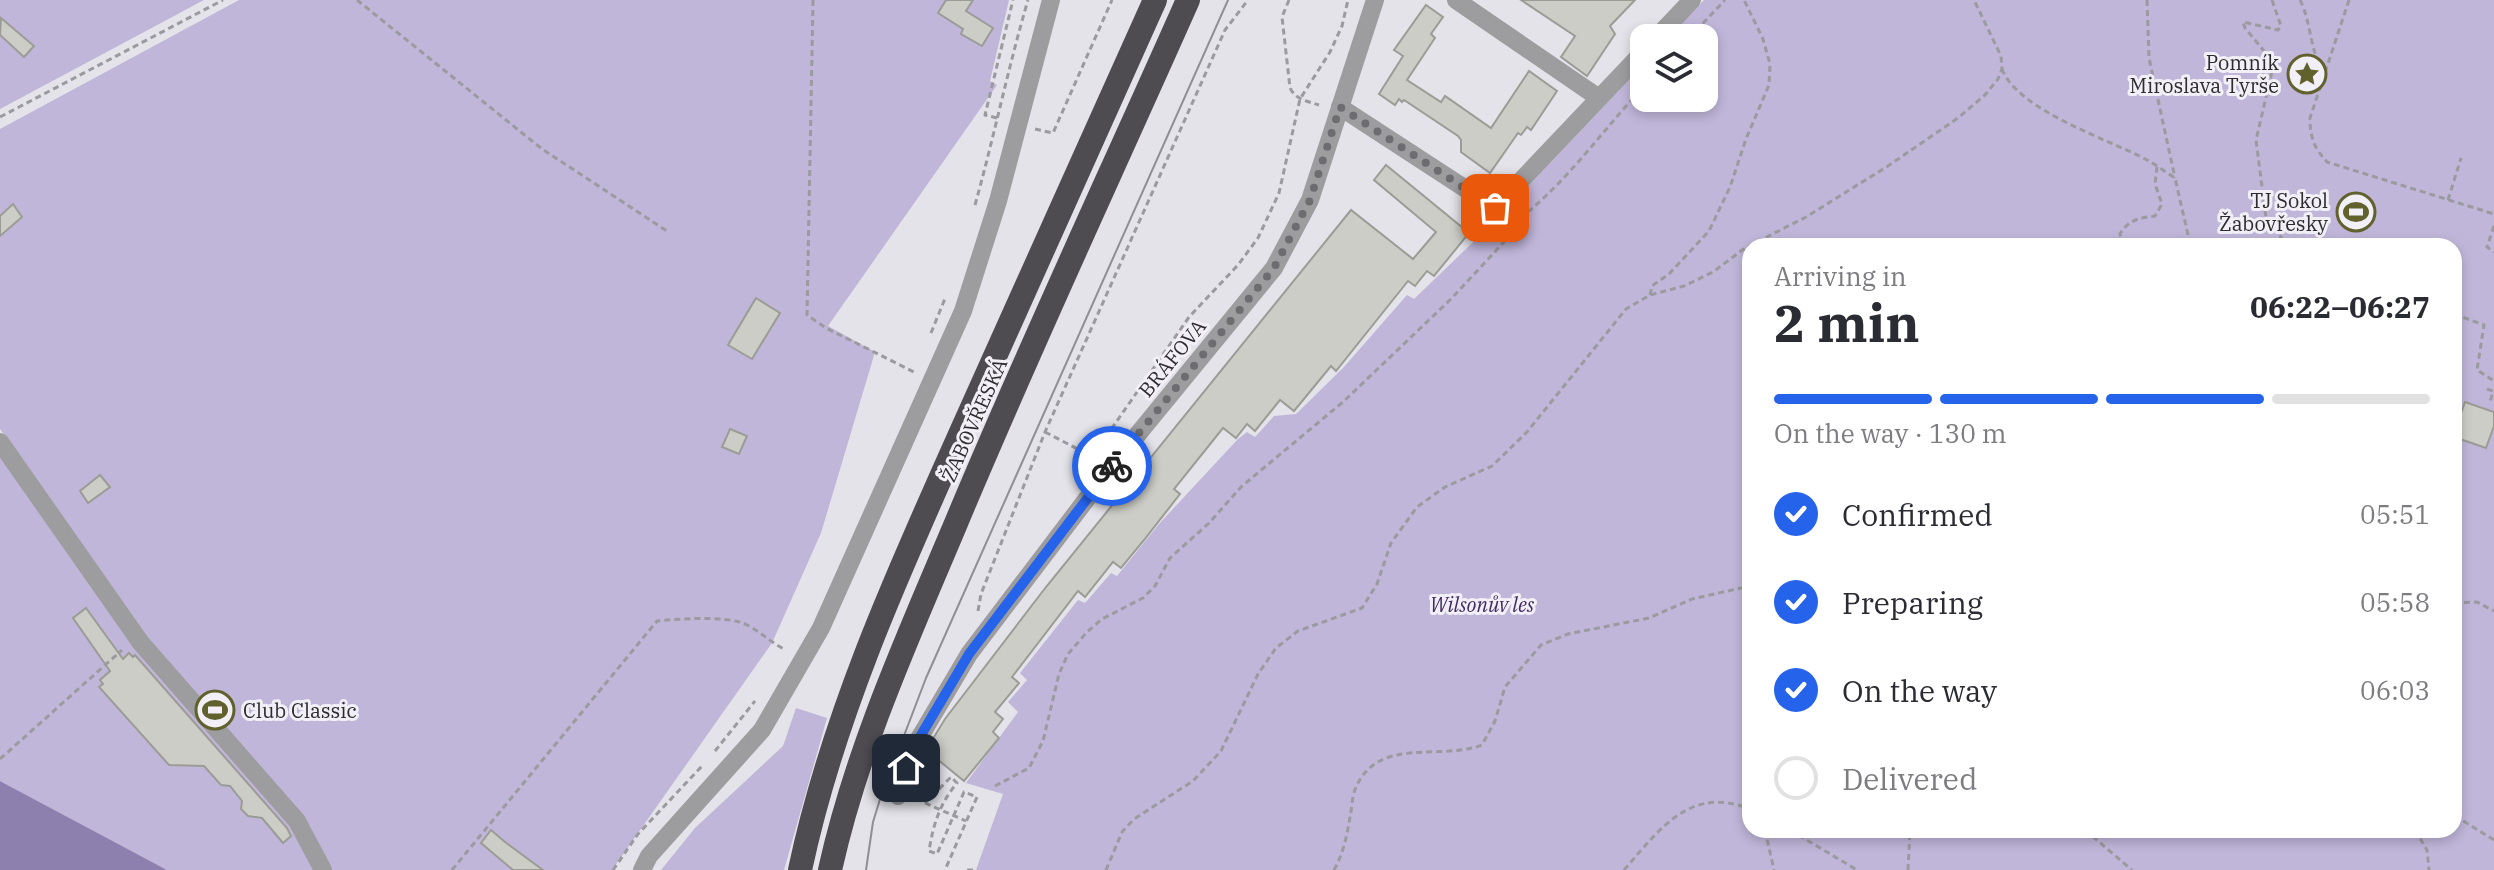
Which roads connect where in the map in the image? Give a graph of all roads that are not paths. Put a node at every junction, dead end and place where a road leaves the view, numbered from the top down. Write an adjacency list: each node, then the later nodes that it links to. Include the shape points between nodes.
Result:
1 (1051, 0): 14 (street, via 963,311 834,601 762,730)
2 (1155, 0): 15 (highway, ŽABOVŘESKÁ, via 872,639)
3 (1188, 0): 16 (highway, ŽABOVŘESKÁ, via 913,624 843,818)
4 (1375, 0): 10 (street, BRÁFOVA)
5 (1456, 0): 9 (street)
6 (1692, 0): 7 (street)
7 (1669, 24)
8 (1630, 66): 9 (street)
9 (1599, 98): 10 (street, via 1495,208)
10 (1339, 109): 12 (street, BRÁFOVA, via 1310,200 1274,268 1111,467 969,654 911,752)
11 (0, 442): 13 (street, via 136,636 297,821)
12 (899, 790)
13 (323, 870)
14 (642, 870)
15 (800, 870)
16 (830, 870)

